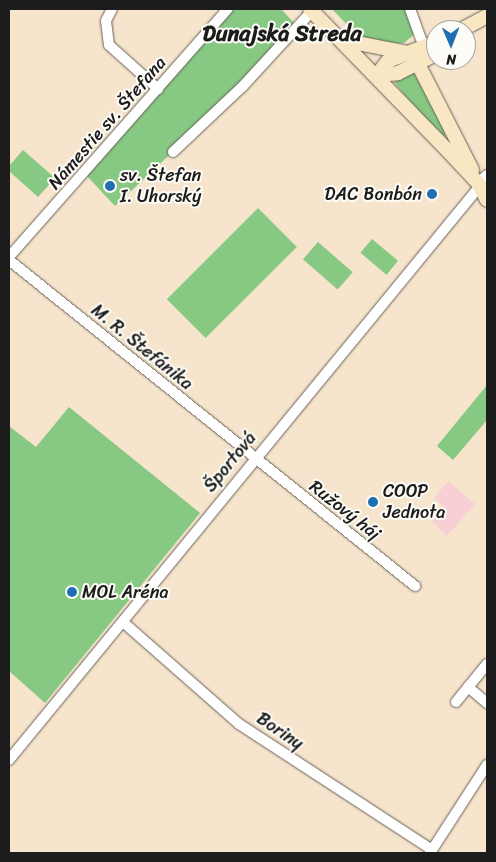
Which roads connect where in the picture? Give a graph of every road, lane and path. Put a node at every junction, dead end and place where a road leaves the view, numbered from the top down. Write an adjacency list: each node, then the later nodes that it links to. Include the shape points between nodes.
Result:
1 (112, 9): 12 (street, via 106,21 109,45)
2 (228, 9): 12 (street, Námestie sv. Štefana)
3 (410, 9): 5 (street)
4 (311, 10): 6 (street); 13 (street, via 243,86)
5 (421, 39)
6 (341, 40): 8 (street, via 378,50); 11 (street)
7 (426, 46): 8 (street)
8 (408, 52): 11 (street, via 388,61)
9 (426, 60): 10 (street)
10 (418, 64): 11 (street, via 398,74); 14 (street)
11 (377, 75): 14 (street)
12 (158, 89): 16 (street, Námestie sv. Štefana)
13 (173, 152)
14 (482, 182): 15 (street); 17 (street, Športová)
15 (487, 200)
16 (9, 259): 17 (street, M. R. Štefánika)
17 (254, 459): 18 (street, Ružový háj); 19 (street, Športová)
18 (415, 586)
19 (123, 622): 24 (street, Športová); 26 (street, Boriny, via 240,724)
20 (487, 664): 21 (street)
21 (468, 687): 22 (street); 23 (street)
22 (456, 702)
23 (487, 703)
24 (9, 760)
25 (487, 765): 26 (street)
26 (431, 852)

